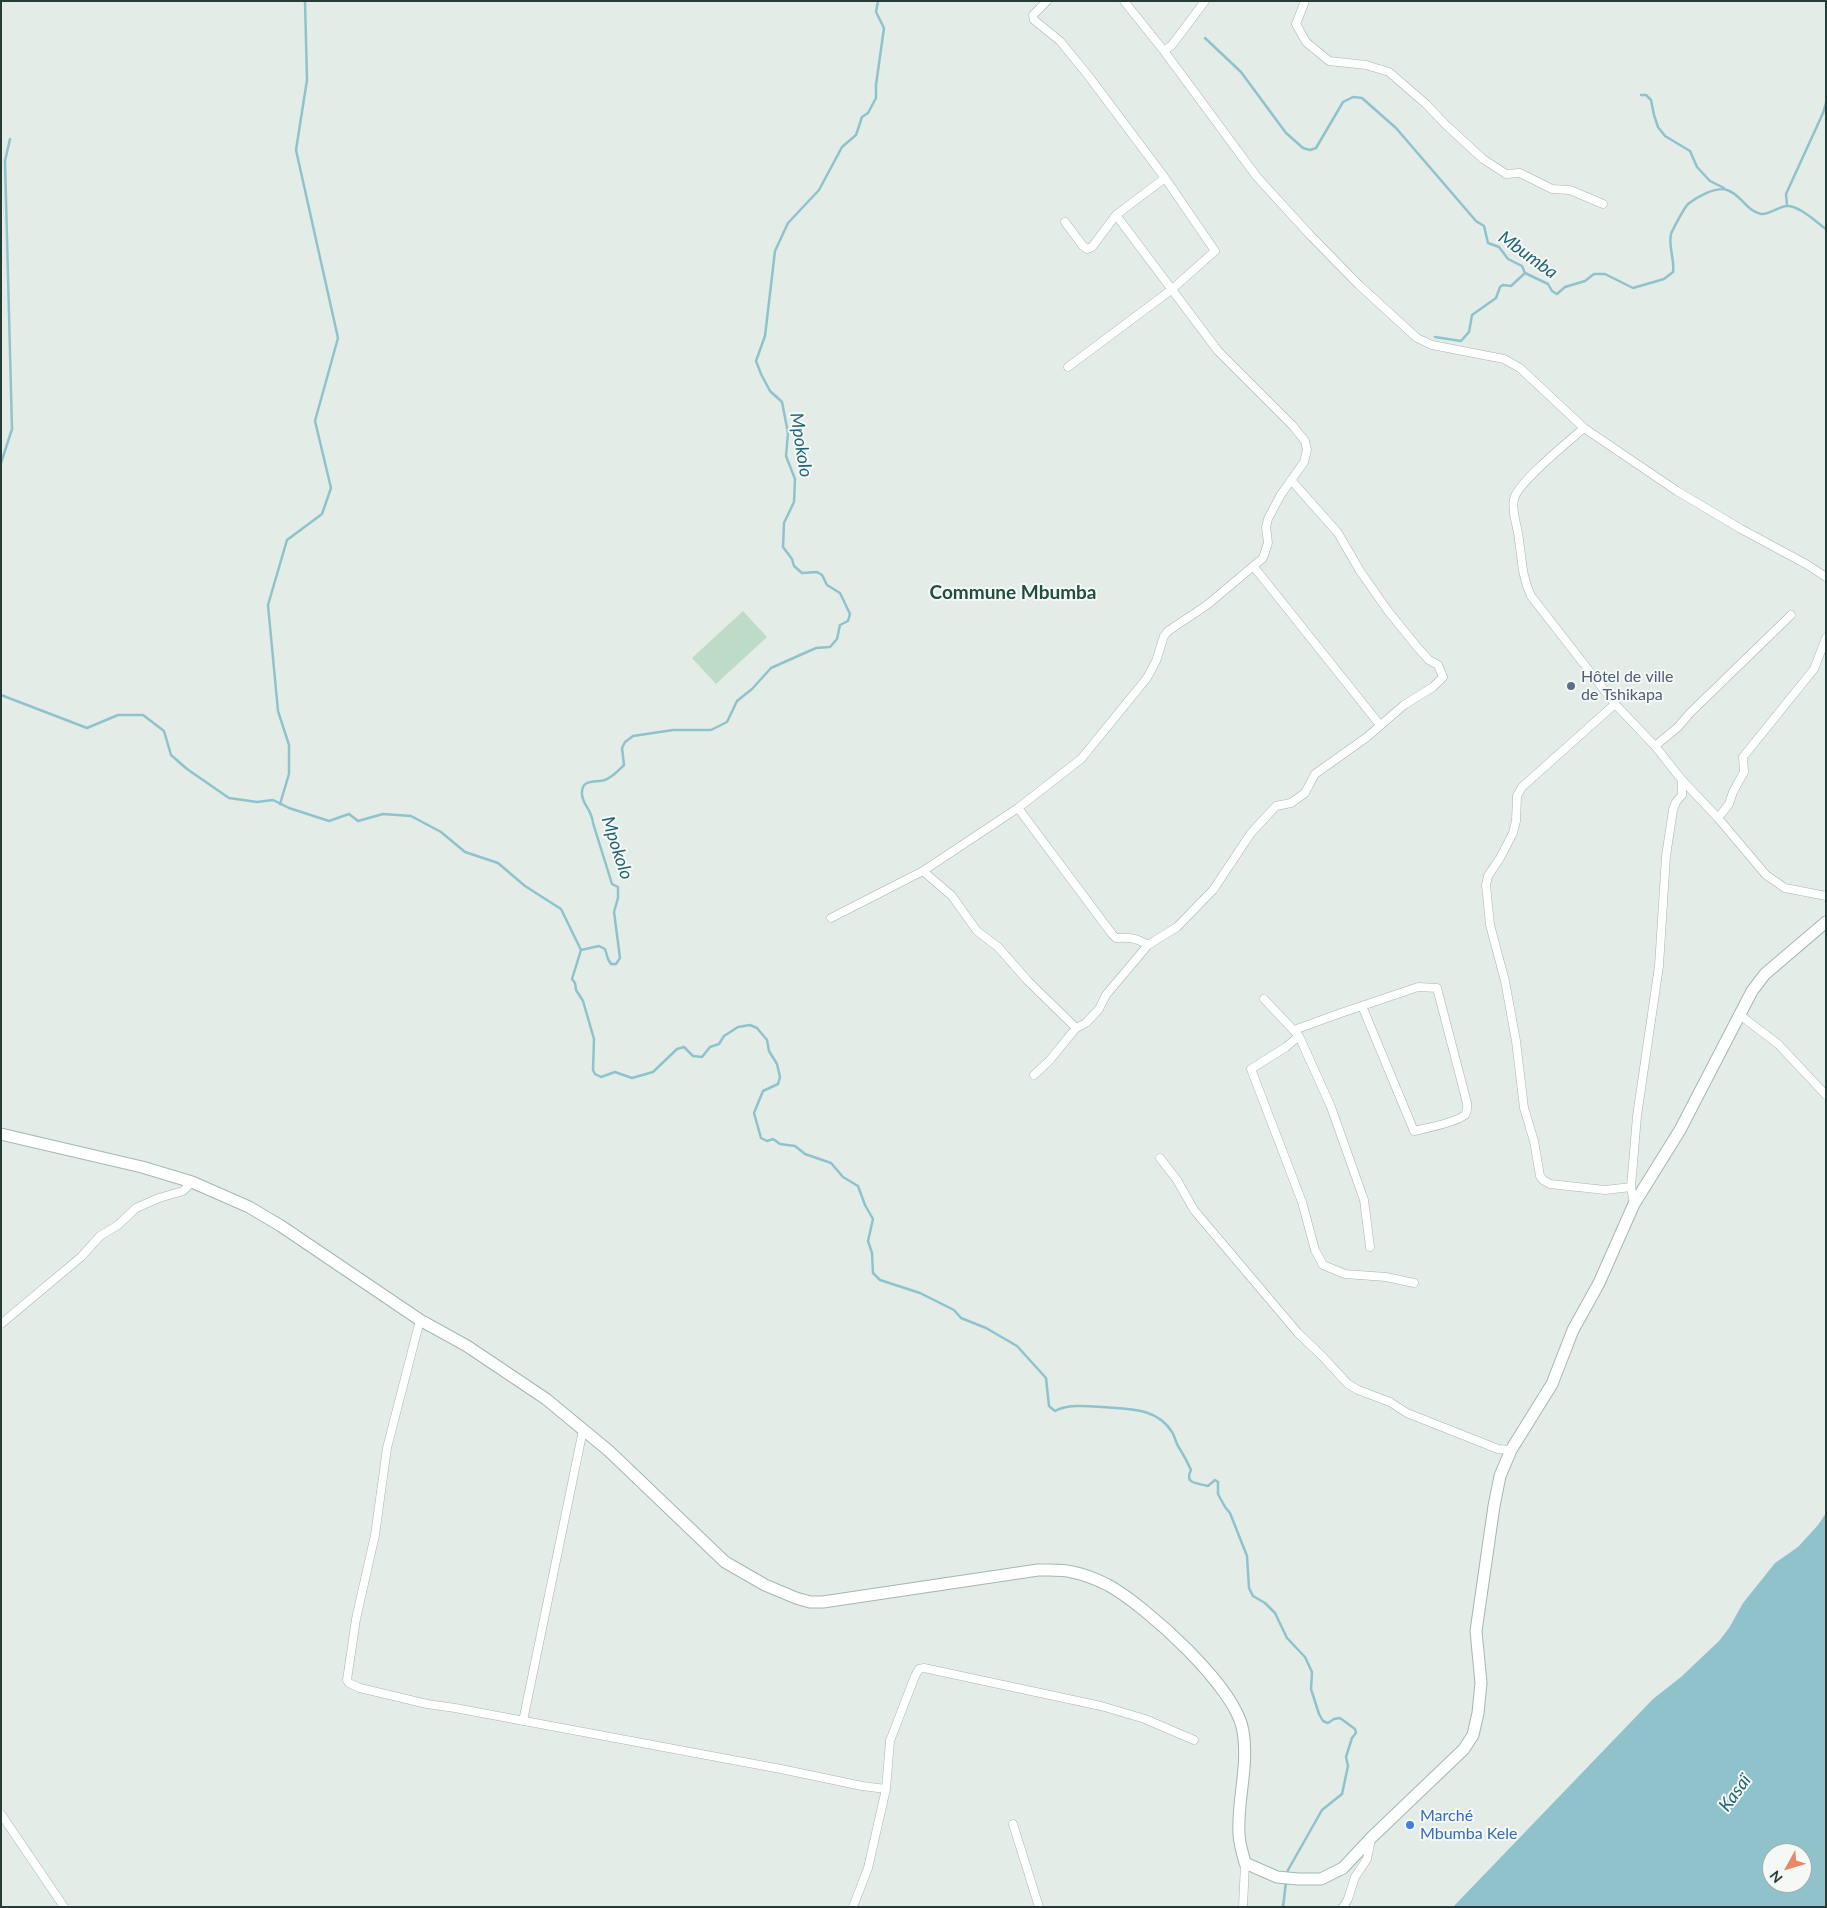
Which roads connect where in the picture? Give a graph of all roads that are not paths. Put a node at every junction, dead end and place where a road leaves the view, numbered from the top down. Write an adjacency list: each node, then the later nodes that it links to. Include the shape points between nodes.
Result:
1 (1047, 1): 6 (street, via 1033,16 1034,20 1060,41)
2 (1124, 1): 5 (street)
3 (1205, 1): 5 (street)
4 (1305, 1): 7 (street, via 1296,24 1306,42 1329,61 1366,65 1389,72 1484,160 1506,174 1520,173 1552,189 1570,190)
5 (1164, 52): 12 (street, via 1257,177 1309,234 1399,322 1432,346 1504,359 1520,368)
6 (1164, 178): 8 (street); 10 (street, via 1215,251)
7 (1603, 204)
8 (1116, 215): 9 (street, via 1092,247 1087,249); 10 (street)
9 (1065, 222)
10 (1171, 290): 11 (street); 13 (street, via 1218,351 1305,441 1304,462)
11 (1068, 367)
12 (1584, 428): 15 (street, via 1677,491); 18 (street, via 1524,483 1513,504 1522,572 1531,596)
13 (1291, 480): 14 (street, via 1268,519 1268,543 1263,558); 19 (street, via 1338,533 1388,611 1441,670 1443,677)
14 (1254, 567): 19 (street); 22 (street, via 1168,631 1147,678 1081,759)
15 (1826, 577)
16 (1791, 615): 20 (street)
17 (1826, 638): 23 (street, via 1814,669 1743,757 1744,772 1729,804)
18 (1615, 704): 20 (street); 39 (street, via 1522,787 1517,796 1513,832 1486,885 1490,925 1505,981 1524,1108 1540,1176 1550,1184 1605,1190)
19 (1380, 725): 28 (street, via 1367,738 1315,774 1305,793 1291,803 1276,806 1193,912 1177,927)
20 (1655, 746): 21 (street)
21 (1682, 780): 23 (street); 39 (street, via 1682,795 1676,802 1666,856 1659,966 1637,1116)
22 (1018, 808): 24 (street); 28 (street, via 1115,937 1130,937)
23 (1718, 818): 25 (street, via 1766,876 1785,888)
24 (923, 871): 26 (street); 32 (street, via 952,896 977,931 998,947)
25 (1826, 896)
26 (832, 918)
27 (1826, 922): 31 (main road, via 1765,974)
28 (1148, 945): 32 (street, via 1106,995 1099,1010)
29 (1264, 999): 33 (street)
30 (1362, 1006): 30 (street, via 1418,988 1437,988 1467,1103 1465,1114 1455,1120 1414,1131); 33 (street)
31 (1740, 1015): 35 (street, via 1778,1044); 40 (main road, via 1680,1130)
32 (1076, 1028): 34 (street)
33 (1297, 1033): 41 (street, via 1346,1145 1364,1200); 42 (street, via 1286,1047 1251,1069 1302,1202 1315,1250 1323,1264 1345,1274)
34 (1034, 1075)
35 (1826, 1095)
36 (1, 1134): 38 (main road, via 142,1166)
37 (1160, 1158): 46 (street, via 1194,1210 1298,1333 1348,1384 1407,1413 1498,1449)
38 (192, 1182): 43 (main road, via 249,1207 281,1226); 44 (street, via 184,1191 136,1208)
39 (1631, 1186): 40 (street)
40 (1634, 1204): 46 (main road, via 1599,1284 1573,1330 1552,1384)
41 (1370, 1247)
42 (1414, 1283)
43 (420, 1320): 45 (main road, via 467,1346 546,1399); 47 (street, via 387,1448 375,1535 356,1619 348,1680 360,1688)
44 (1, 1324)
45 (583, 1430): 47 (street); 53 (main road, via 610,1451 725,1562 765,1585 803,1600 823,1602 1038,1570 1073,1572 1108,1585 1150,1615 1192,1654 1234,1708 1243,1730 1245,1763 1239,1834)
46 (1511, 1450): 52 (main road, via 1500,1476 1480,1593 1476,1631 1480,1683 1473,1735 1464,1749)
47 (523, 1722): 49 (street)
48 (1194, 1740): 49 (street, via 1145,1718 1102,1706 924,1668 915,1676 890,1741)
49 (886, 1789): 55 (street, via 868,1868)
50 (1, 1814): 54 (street)
51 (1013, 1824): 56 (street)
52 (1372, 1837): 53 (main road, via 1344,1868 1321,1879 1277,1877); 58 (street, via 1367,1859)
53 (1245, 1863): 57 (street)
54 (64, 1907)
55 (854, 1907)
56 (1038, 1907)
57 (1243, 1907)
58 (1343, 1907)

